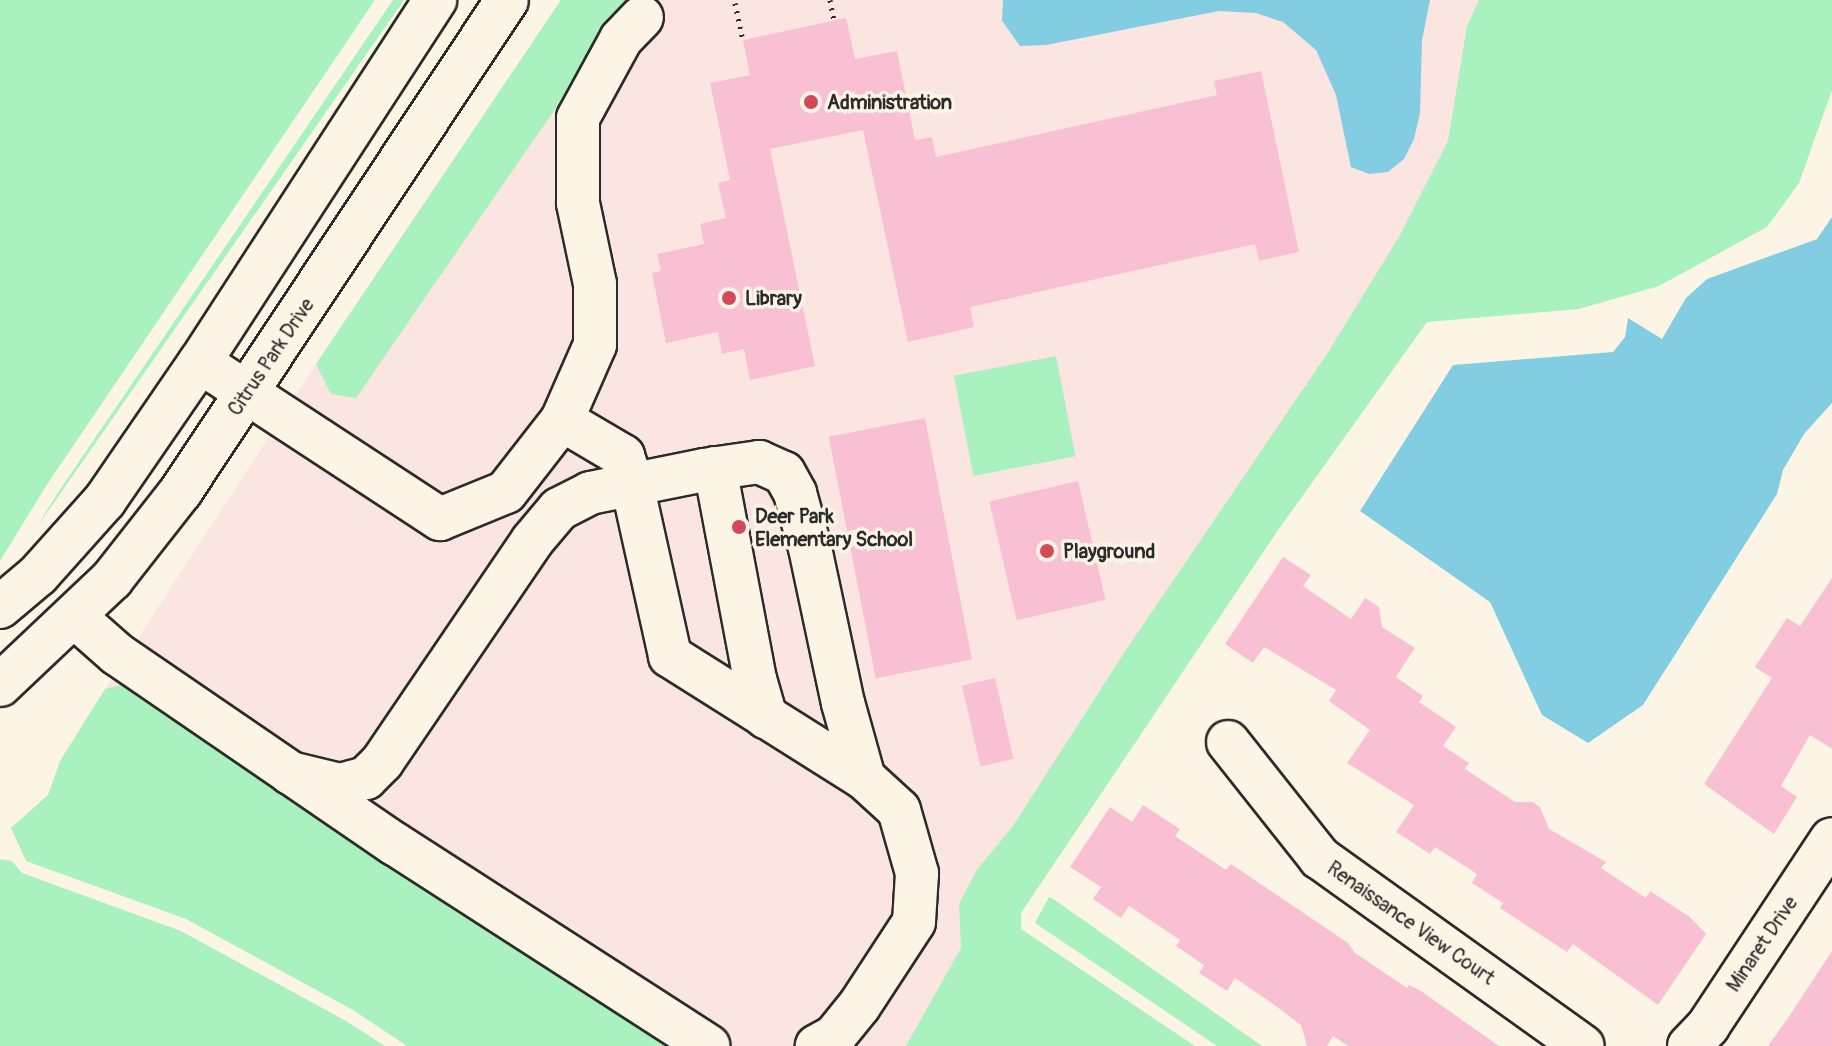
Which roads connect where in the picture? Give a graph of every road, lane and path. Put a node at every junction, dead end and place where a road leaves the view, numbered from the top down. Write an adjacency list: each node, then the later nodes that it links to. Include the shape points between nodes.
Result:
1 (435, 0): 8 (street)
2 (507, 0): 9 (street, Citrus Park Drive)
3 (830, 0): 6 (path)
4 (735, 3): 7 (path)
5 (642, 17): 10 (street, via 621,39 578,118 578,203 595,284 595,345)
6 (834, 21)
7 (743, 40)
8 (200, 362): 9 (street); 13 (street, via 105,500 38,575)
9 (248, 393): 10 (street, via 440,519 506,492); 14 (street, Citrus Park Drive, via 181,491)
10 (562, 420): 12 (street, via 623,456)
11 (715, 468): 12 (street); 16 (street); 20 (street, via 759,462 784,473 795,493)
12 (632, 484): 16 (street, via 670,656); 17 (street, via 590,493 559,509)
13 (0, 607)
14 (75, 617): 15 (street, Citrus Park Drive); 19 (street, via 117,654)
15 (0, 685)
16 (766, 717): 20 (street)
17 (411, 720): 19 (street, via 366,778 340,785); 21 (street, via 370,812)
18 (1228, 742): 25 (street, Renaissance View Court, via 1320,858)
19 (290, 773): 21 (street)
20 (864, 778): 24 (street, via 899,810 917,873 914,922 859,1006 835,1036)
21 (385, 837): 23 (street)
22 (1832, 839): 26 (street, Minaret Drive, via 1708,1026)
23 (709, 1046)
24 (817, 1046)
25 (1583, 1046)
26 (1689, 1046)

